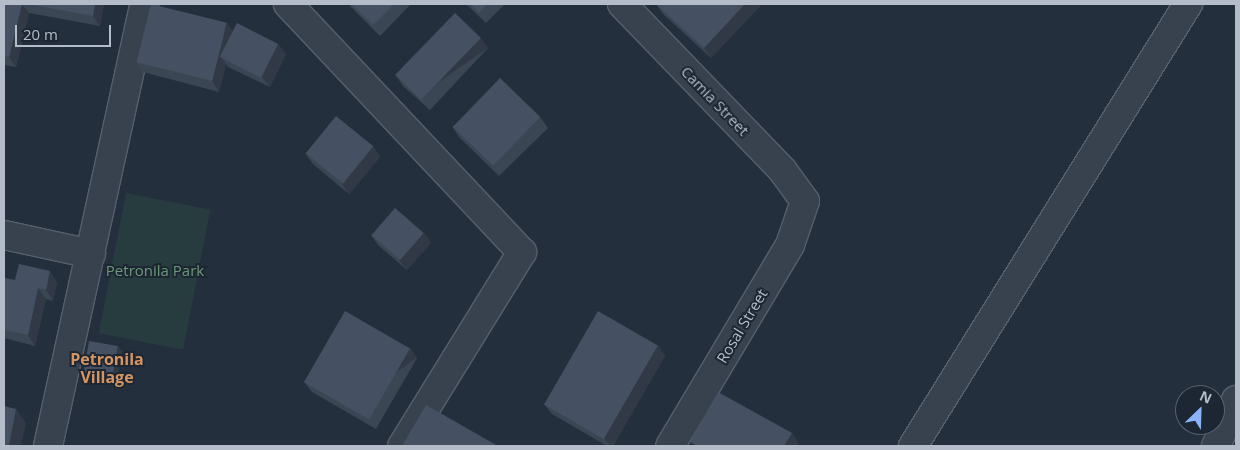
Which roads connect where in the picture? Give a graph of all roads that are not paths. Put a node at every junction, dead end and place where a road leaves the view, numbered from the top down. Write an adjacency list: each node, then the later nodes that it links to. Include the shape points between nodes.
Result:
1 (144, 4): 7 (street)
2 (288, 4): 10 (street, via 522,252)
3 (622, 4): 5 (street, Camia Street, via 783,171)
4 (1188, 4): 12 (street)
5 (805, 201): 11 (street, Rosal Street, via 790,245)
6 (4, 235): 7 (street)
7 (91, 254): 9 (street)
8 (1236, 400): 13 (street)
9 (48, 446)
10 (402, 446)
11 (670, 446)
12 (914, 446)
13 (1216, 446)

